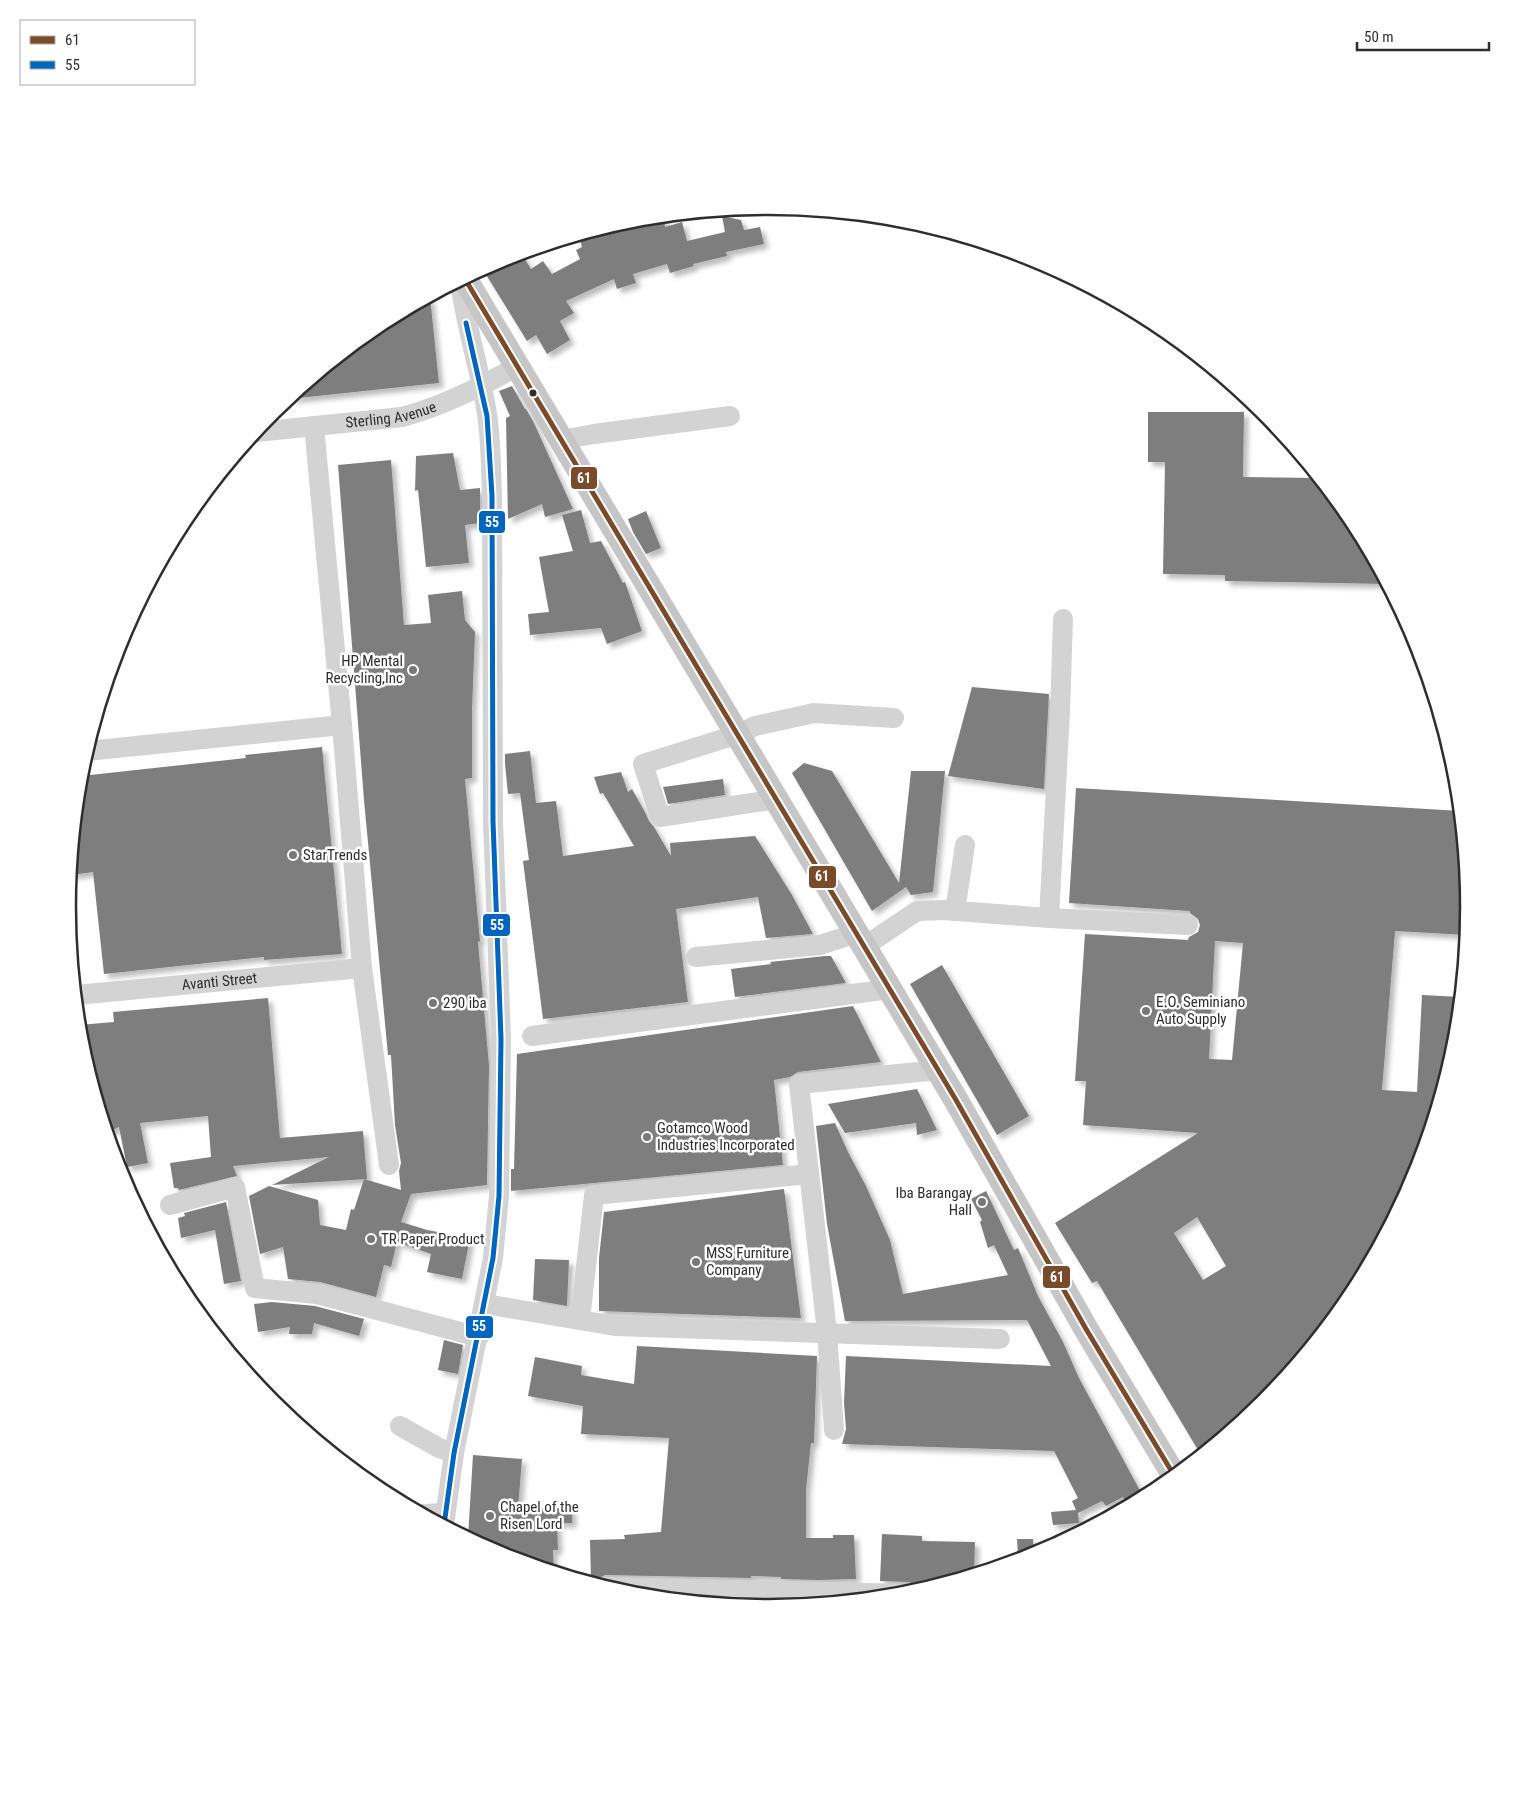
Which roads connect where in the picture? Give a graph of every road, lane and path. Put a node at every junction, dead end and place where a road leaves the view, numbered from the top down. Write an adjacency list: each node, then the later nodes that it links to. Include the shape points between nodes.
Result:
1 (468, 284): 3 (main road)
2 (461, 288): 4 (street, via 467,328)
3 (516, 367): 4 (street, Sterling Avenue); 8 (main road)
4 (482, 386): 6 (street, Sterling Avenue, via 425,411); 29 (street, via 492,496 493,821 500,1039 499,1196)
5 (730, 416): 8 (street)
6 (314, 426): 7 (street, Sterling Avenue); 11 (street)
7 (267, 431)
8 (561, 440): 12 (main road)
9 (1063, 619): 17 (street)
10 (894, 718): 12 (street, via 814,713 755,726)
11 (342, 725): 13 (street); 21 (street)
12 (739, 734): 14 (main road); 14 (street, via 643,764 660,817)
13 (95, 750)
14 (777, 799): 19 (main road)
15 (965, 845): 16 (street)
16 (955, 911): 17 (street); 19 (street, via 917,911)
17 (1049, 918): 18 (street)
18 (1188, 925)
19 (861, 939): 20 (street); 22 (main road)
20 (696, 957)
21 (362, 968): 23 (street, Avanti Street); 26 (street)
22 (890, 989): 24 (street); 25 (main road)
23 (82, 994)
24 (532, 1036)
25 (938, 1070): 27 (street, via 799,1084); 37 (main road, via 1086,1329)
26 (389, 1164)
27 (810, 1174): 30 (street, via 594,1195); 31 (street)
28 (170, 1205): 32 (street, via 235,1187 255,1288 317,1294)
29 (485, 1304): 30 (street); 32 (street)
30 (580, 1320): 31 (street, via 616,1326)
31 (827, 1332): 33 (street); 35 (street)
32 (479, 1337): 36 (street)
33 (1000, 1339)
34 (400, 1426): 36 (street, via 439,1448)
35 (834, 1430)
36 (454, 1452): 38 (street)
37 (1171, 1470)
38 (444, 1519)
39 (644, 1588): 40 (street)
40 (865, 1593)

